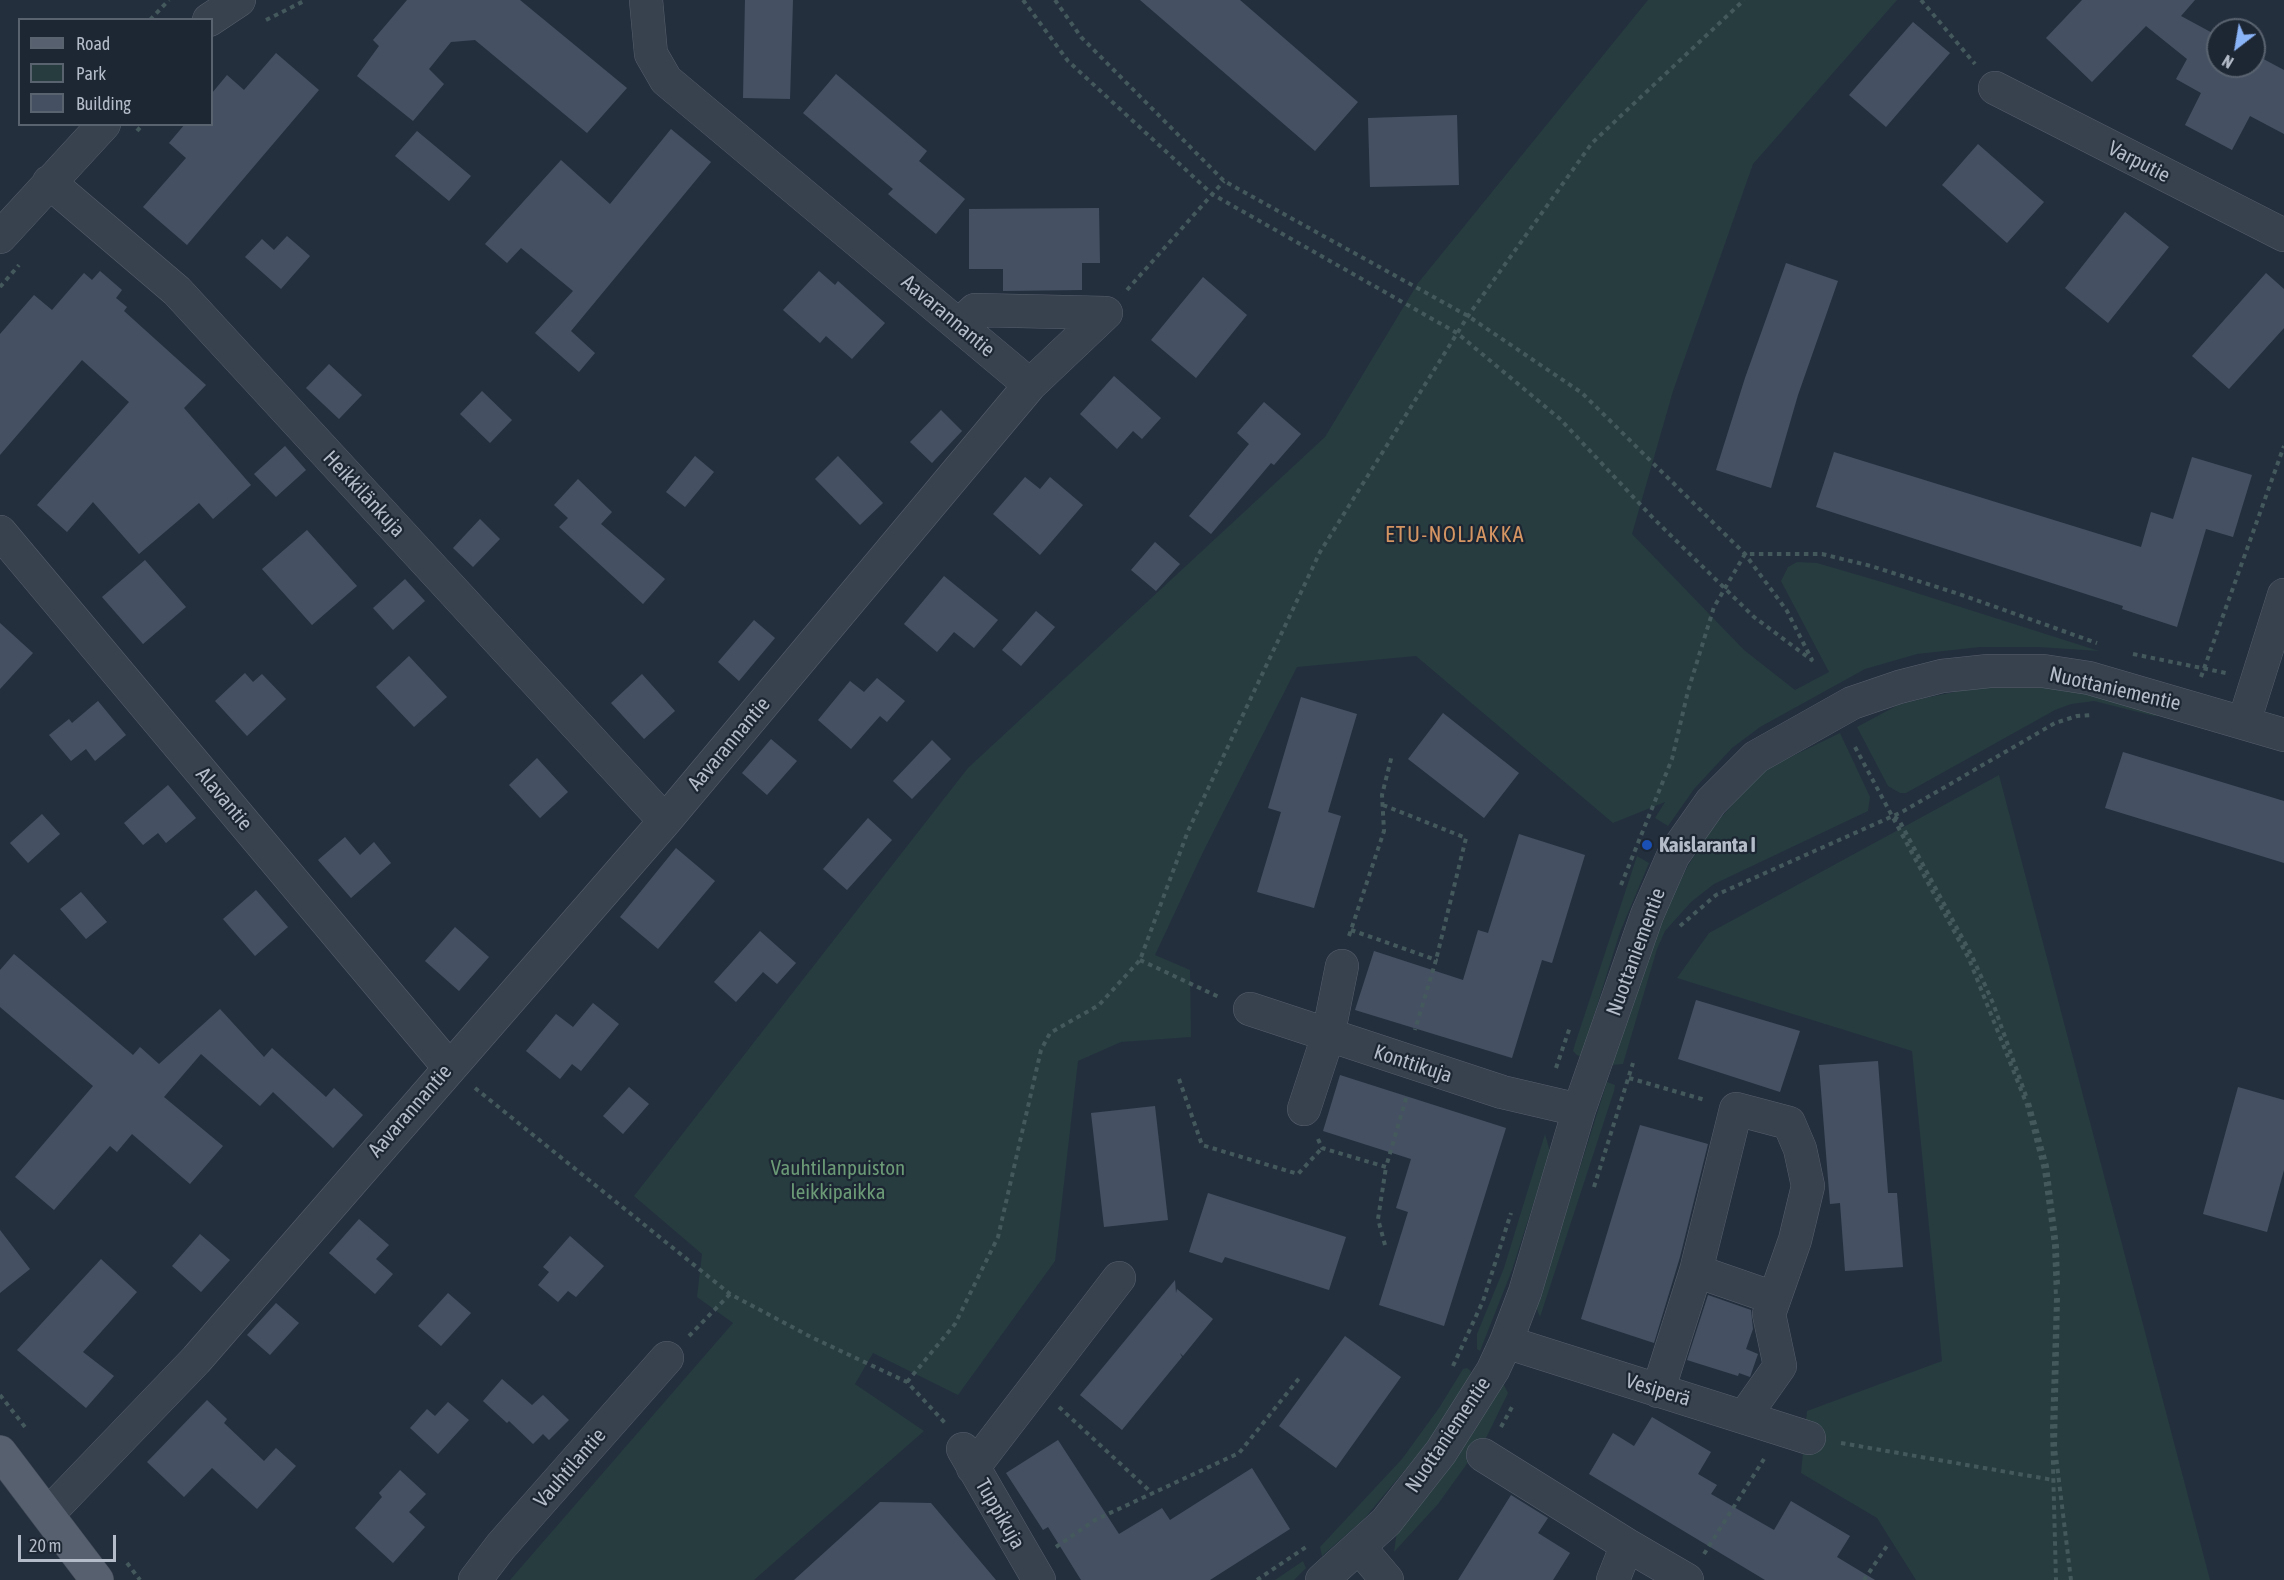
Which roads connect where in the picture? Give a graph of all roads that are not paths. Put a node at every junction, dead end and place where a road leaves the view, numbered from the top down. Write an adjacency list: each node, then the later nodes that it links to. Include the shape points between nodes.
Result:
1 (239, 0): 3 (street)
2 (646, 0): 9 (street, Aavarannantie, via 651,54 666,80)
3 (212, 18)
4 (1995, 88): 7 (street, Varputie)
5 (102, 126): 6 (street)
6 (49, 182): 8 (street); 15 (street, Heikkilänkuja, via 177,291)
7 (2284, 236)
8 (0, 237)
9 (959, 325): 10 (street, Aavarannantie); 10 (street, via 975,309 1106,313)
10 (1030, 385): 15 (street, Aavarannantie)
11 (0, 532): 19 (street, Alavantie)
12 (2284, 595): 13 (street)
13 (2244, 722): 14 (street, Nuottaniementie); 21 (street, Nuottaniementie, via 2089,678 2043,671 1989,671 1942,676 1899,687 1852,703 1809,726 1756,757 1711,802 1673,856 1647,915)
14 (2284, 735)
15 (664, 821): 19 (street, Aavarannantie)
16 (1342, 966): 18 (street)
17 (1250, 1009): 18 (street, Konttikuja)
18 (1328, 1036): 20 (street); 21 (street, Konttikuja, via 1411,1064)
19 (448, 1066): 32 (street, Aavarannantie, via 196,1360)
20 (1304, 1109)
21 (1579, 1110): 25 (street, Nuottaniementie, via 1546,1228)
22 (1696, 1272): 24 (street); 24 (street, via 1736,1109 1789,1123 1800,1149 1808,1186 1795,1240); 27 (street)
23 (1119, 1278): 36 (street, Tuppikuja, via 1036,1386 967,1457)
24 (1774, 1298): 28 (street, via 1769,1314 1780,1366)
25 (1506, 1342): 27 (street, Vesiperä); 34 (street, Nuottaniementie, via 1465,1418 1441,1452 1386,1522)
26 (667, 1358): 38 (street, Vauhtilantie)
27 (1658, 1391): 28 (street, Vesiperä)
28 (1744, 1417): 29 (street, Vesiperä)
29 (1796, 1434)
30 (0, 1452): 32 (main road)
31 (1483, 1455): 33 (street)
32 (48, 1514): 37 (main road)
33 (1627, 1545): 35 (street); 41 (street)
34 (1359, 1547): 39 (street, Nuottaniementie); 40 (street)
35 (1694, 1570)
36 (1034, 1572)
37 (97, 1580)
38 (475, 1580)
39 (1322, 1580)
40 (1387, 1580)
41 (1613, 1580)

